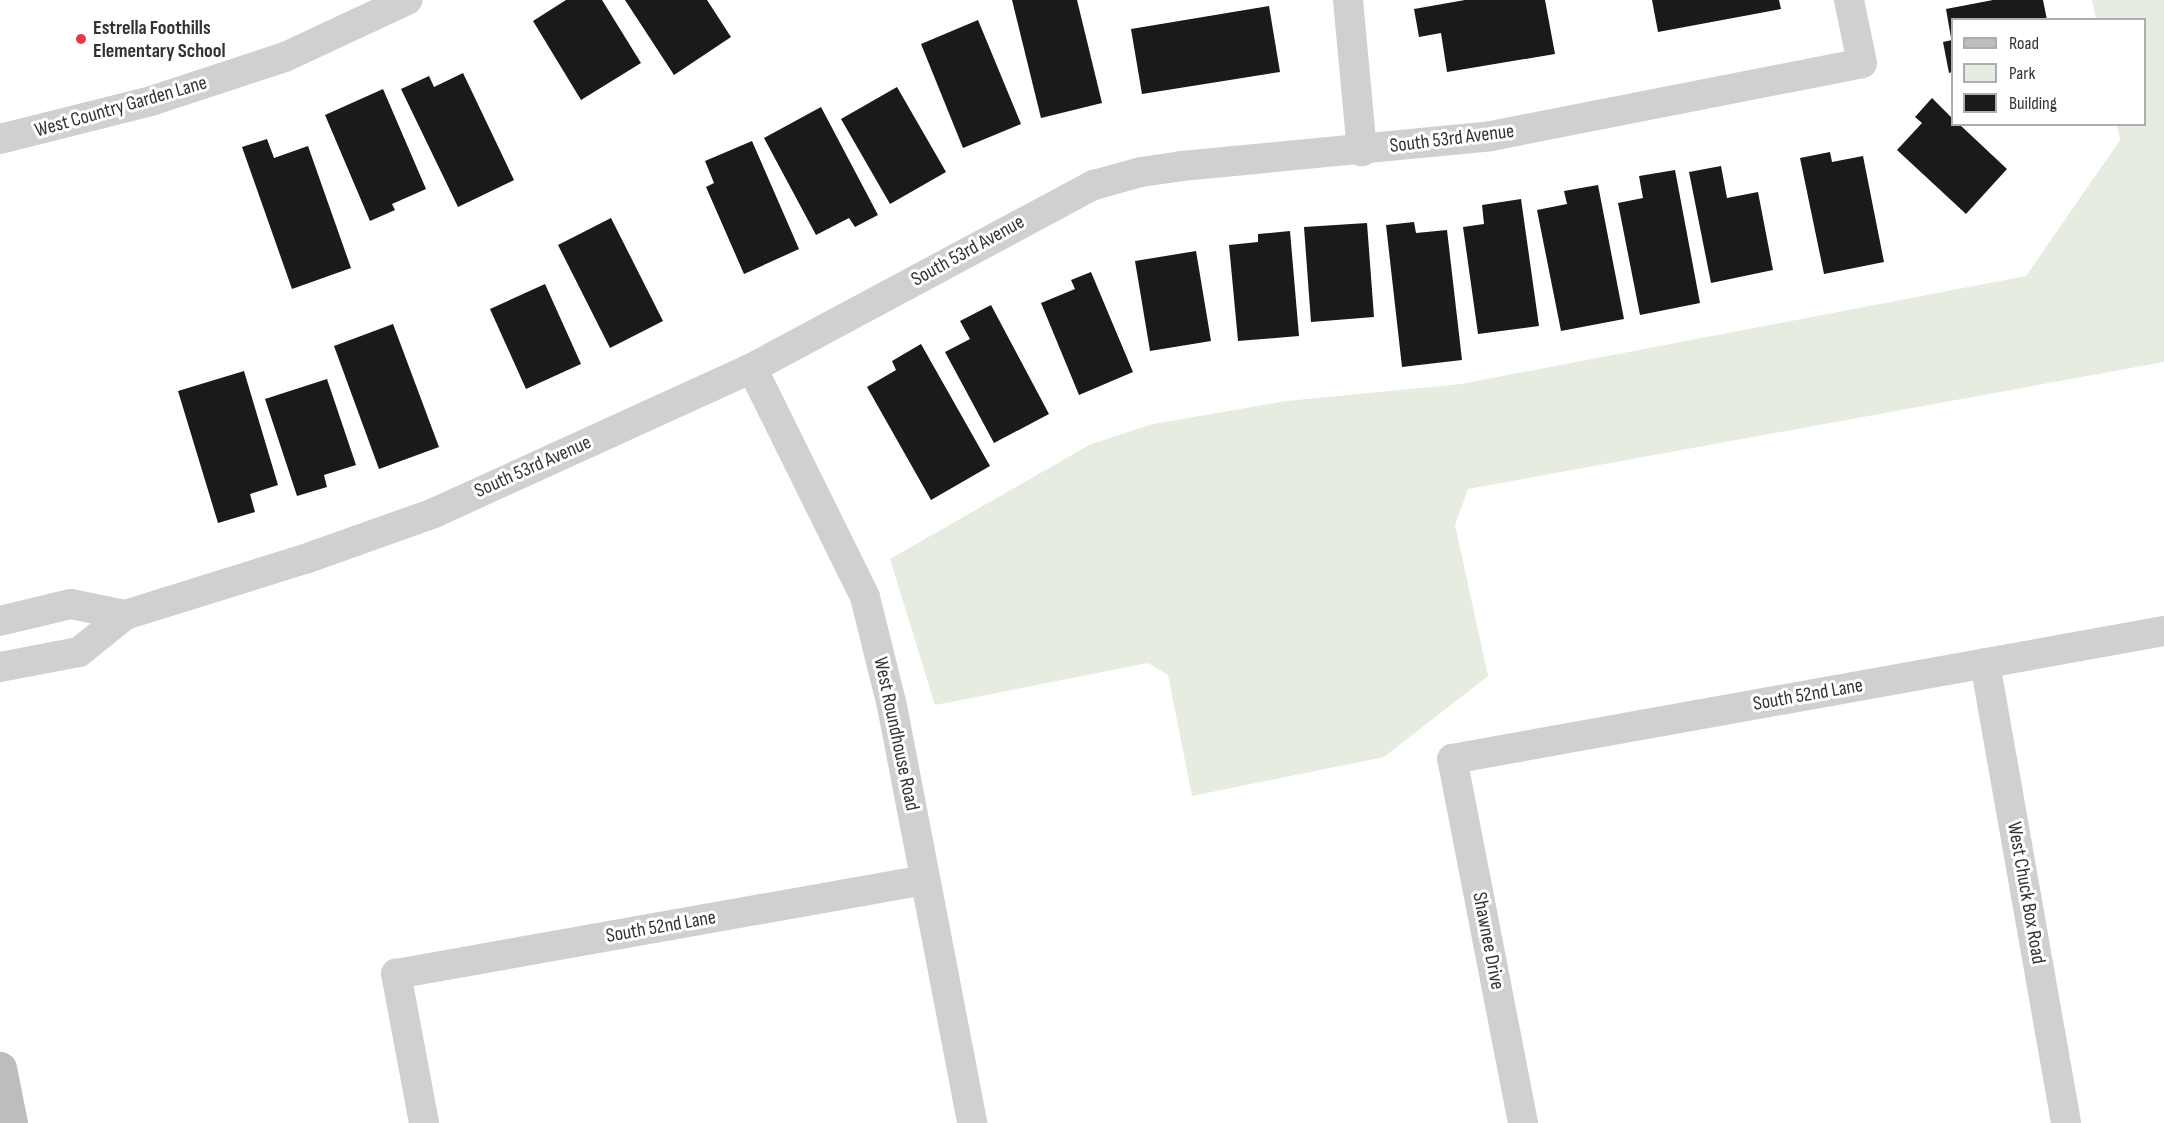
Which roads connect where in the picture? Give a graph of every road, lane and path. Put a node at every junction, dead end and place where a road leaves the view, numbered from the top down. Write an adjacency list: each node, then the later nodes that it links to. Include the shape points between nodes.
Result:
1 (406, 0): 4 (street, West Country Garden Lane, via 285,57 151,101)
2 (1348, 0): 5 (street)
3 (1849, 0): 5 (street, South 53rd Avenue, via 1862,63 1491,136)
4 (0, 139)
5 (1362, 151): 6 (street, South 53rd Avenue, via 1182,166 1094,185)
6 (752, 368): 7 (street, South 53rd Avenue, via 434,513 305,559); 13 (street, West Roundhouse Road, via 865,597 892,706)
7 (124, 615): 8 (street, South 53rd Avenue, via 71,604); 11 (street, South 53rd Avenue, via 79,652)
8 (0, 621)
9 (2164, 631): 10 (street, South 52nd Lane)
10 (1985, 663): 12 (street, South 52nd Lane); 19 (street, West Chuck Box Road)
11 (0, 667)
12 (1452, 759): 18 (street, Shawnee Drive)
13 (925, 880): 16 (street, South 52nd Lane, via 396,974); 17 (street, West Roundhouse Road)
14 (0, 1068): 15 (street)
15 (10, 1123)
16 (424, 1123)
17 (972, 1123)
18 (1523, 1123)
19 (2066, 1123)

